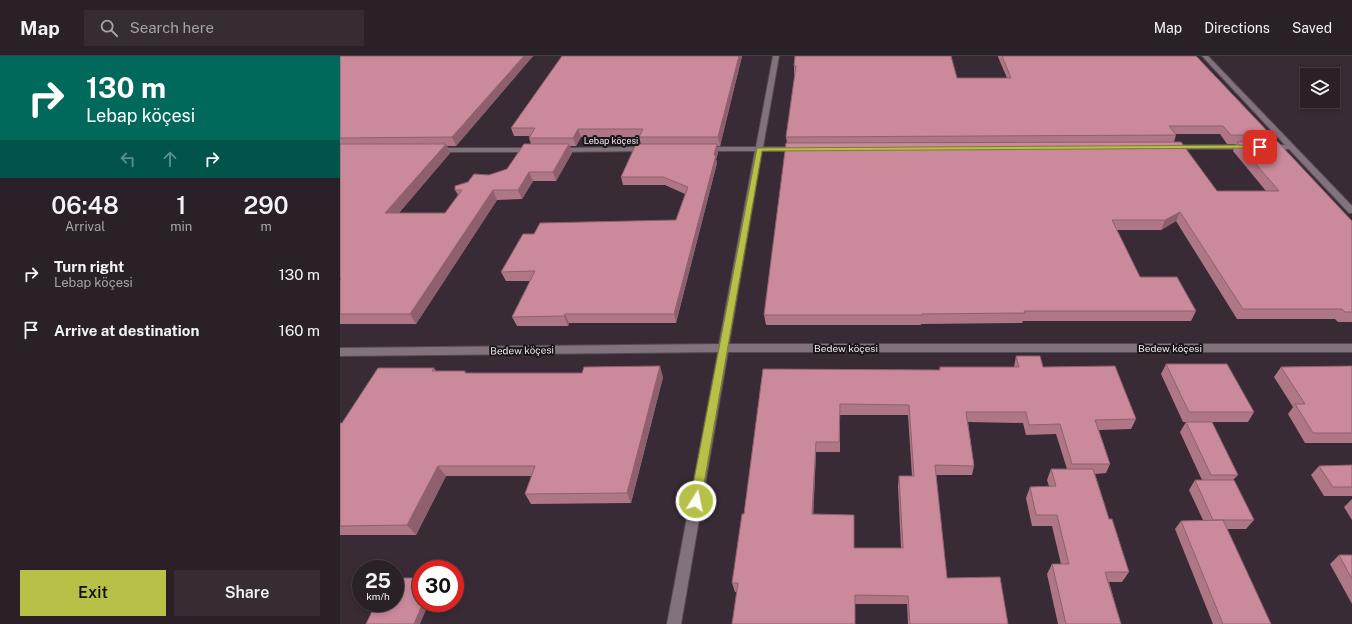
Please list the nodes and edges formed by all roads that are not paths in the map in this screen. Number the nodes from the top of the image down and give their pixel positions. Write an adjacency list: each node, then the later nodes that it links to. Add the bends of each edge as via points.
1 (776, 56): 7 (street)
2 (1205, 56): 4 (street)
3 (1164, 147): 4 (street)
4 (1291, 147): 10 (street)
5 (656, 149): 9 (street, Lebap köçesi)
6 (696, 149): 7 (street)
7 (759, 149): 8 (street); 11 (street)
8 (806, 149)
9 (427, 150)
10 (1352, 211)
11 (723, 348): 12 (street, Bedew köçesi); 13 (street, Bedew köçesi); 14 (street)
12 (1352, 348)
13 (340, 352)
14 (674, 624)

